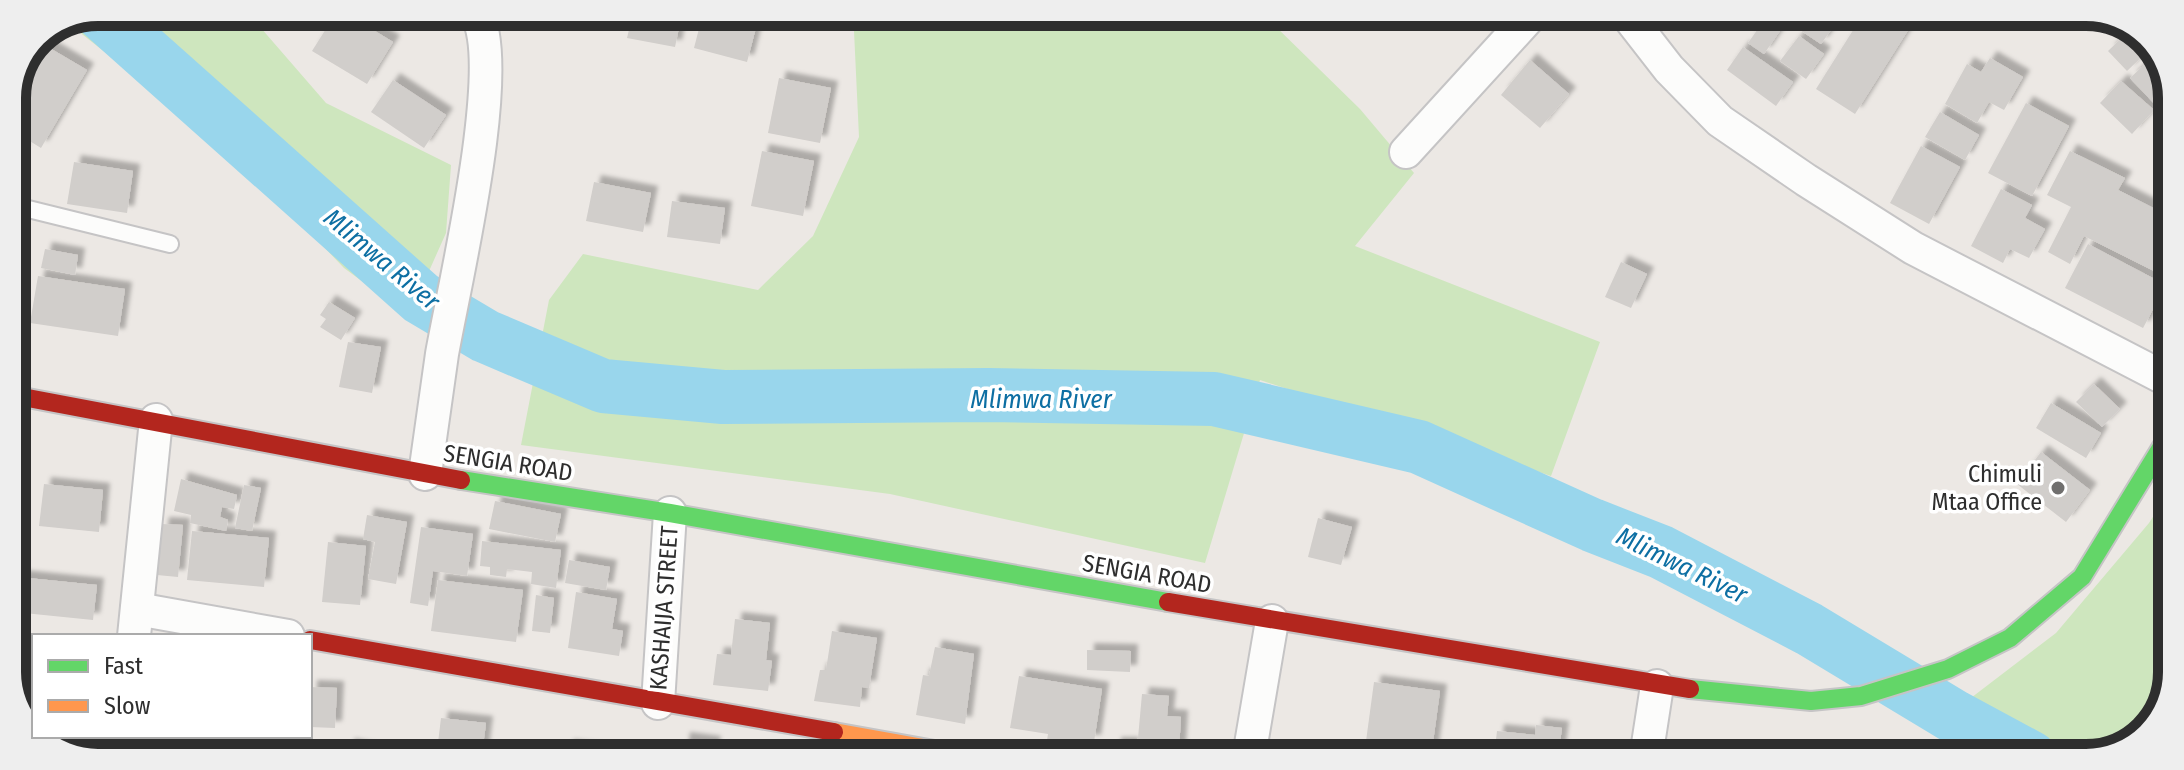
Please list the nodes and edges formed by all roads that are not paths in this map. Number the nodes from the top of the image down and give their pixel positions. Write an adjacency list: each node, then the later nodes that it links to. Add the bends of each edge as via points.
1 (482, 26): 11 (street, via 486,87)
2 (1521, 26): 4 (street)
3 (1636, 26): 7 (street, via 1720,121 1806,180 1913,248)
4 (1406, 152)
5 (26, 208): 6 (lane)
6 (170, 244)
7 (2158, 375)
8 (26, 397): 9 (street, SENGIA ROAD)
9 (156, 420): 11 (street, SENGIA ROAD); 14 (street)
10 (2158, 453): 17 (street, SENGIA ROAD, via 2082,577 2010,638 1948,669 1861,696 1811,701)
11 (425, 474): 12 (street, SENGIA ROAD)
12 (670, 513): 13 (street, SENGIA ROAD); 18 (street, KASHAIJA STREET)
13 (1272, 621): 17 (street, SENGIA ROAD); 20 (street)
14 (136, 622): 15 (street)
15 (266, 634)
16 (312, 640): 18 (street)
17 (1657, 686): 21 (street)
18 (658, 703): 19 (street)
19 (898, 744)
20 (1251, 744)
21 (1648, 744)

